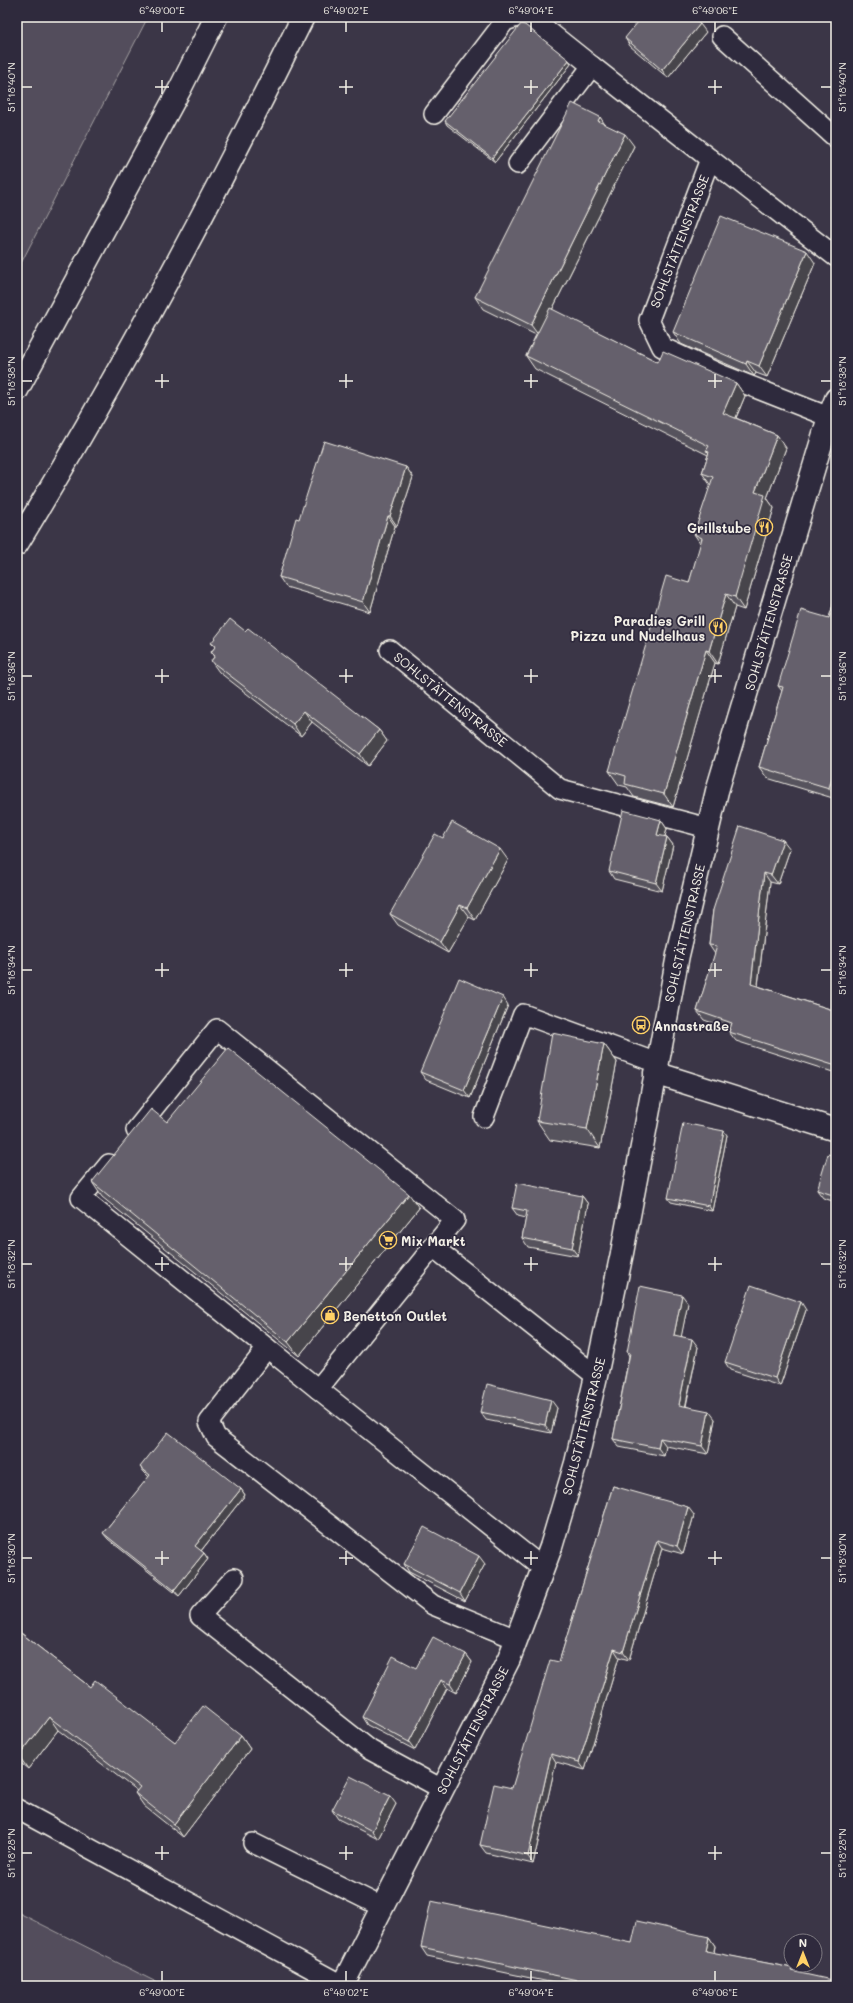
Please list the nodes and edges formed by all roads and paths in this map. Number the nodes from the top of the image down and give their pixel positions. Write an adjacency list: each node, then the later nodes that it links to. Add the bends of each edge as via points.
1 (216, 17): 12 (main road, via 181,87)
2 (303, 17): 14 (main road, via 256,112 118,372)
3 (517, 17): 7 (lane, via 505,20)
4 (526, 17): 6 (lane, via 533,19)
5 (722, 36): 8 (lane)
6 (592, 66): 9 (lane); 10 (lane)
7 (434, 114)
8 (836, 138)
9 (710, 159): 11 (lane, SOHLSTÄTTENSTRASSE); 13 (lane, SOHLSTÄTTENSTRASSE, via 649,320 662,347 720,374)
10 (518, 164)
11 (836, 257)
12 (17, 390)
13 (832, 408): 16 (main road, SOHLSTÄTTENSTRASSE)
14 (17, 544)
15 (390, 650): 16 (lane, SOHLSTÄTTENSTRASSE, via 560,789)
16 (708, 828): 17 (main road, SOHLSTÄTTENSTRASSE, via 678,955)
17 (656, 1068): 18 (lane, via 523,1014); 19 (main road); 22 (main road, SOHLSTÄTTENSTRASSE, via 622,1254)
18 (484, 1117)
19 (836, 1130)
20 (433, 1247): 21 (lane, via 455,1220 217,1029 81,1198); 22 (lane); 23 (lane)
21 (267, 1348): 23 (lane); 26 (lane, via 209,1422 216,1437 433,1605)
22 (596, 1376): 24 (main road, SOHLSTÄTTENSTRASSE, via 576,1463)
23 (318, 1388): 24 (lane)
24 (543, 1568): 26 (main road, SOHLSTÄTTENSTRASSE)
25 (234, 1578): 27 (lane, via 200,1616 370,1750)
26 (516, 1639): 27 (main road, SOHLSTÄTTENSTRASSE, via 509,1659)
27 (442, 1789): 30 (main road, SOHLSTÄTTENSTRASSE)
28 (17, 1810): 31 (lane)
29 (253, 1844): 30 (lane)
30 (382, 1906): 31 (main road, SOHLSTÄTTENSTRASSE)
31 (342, 1986)

